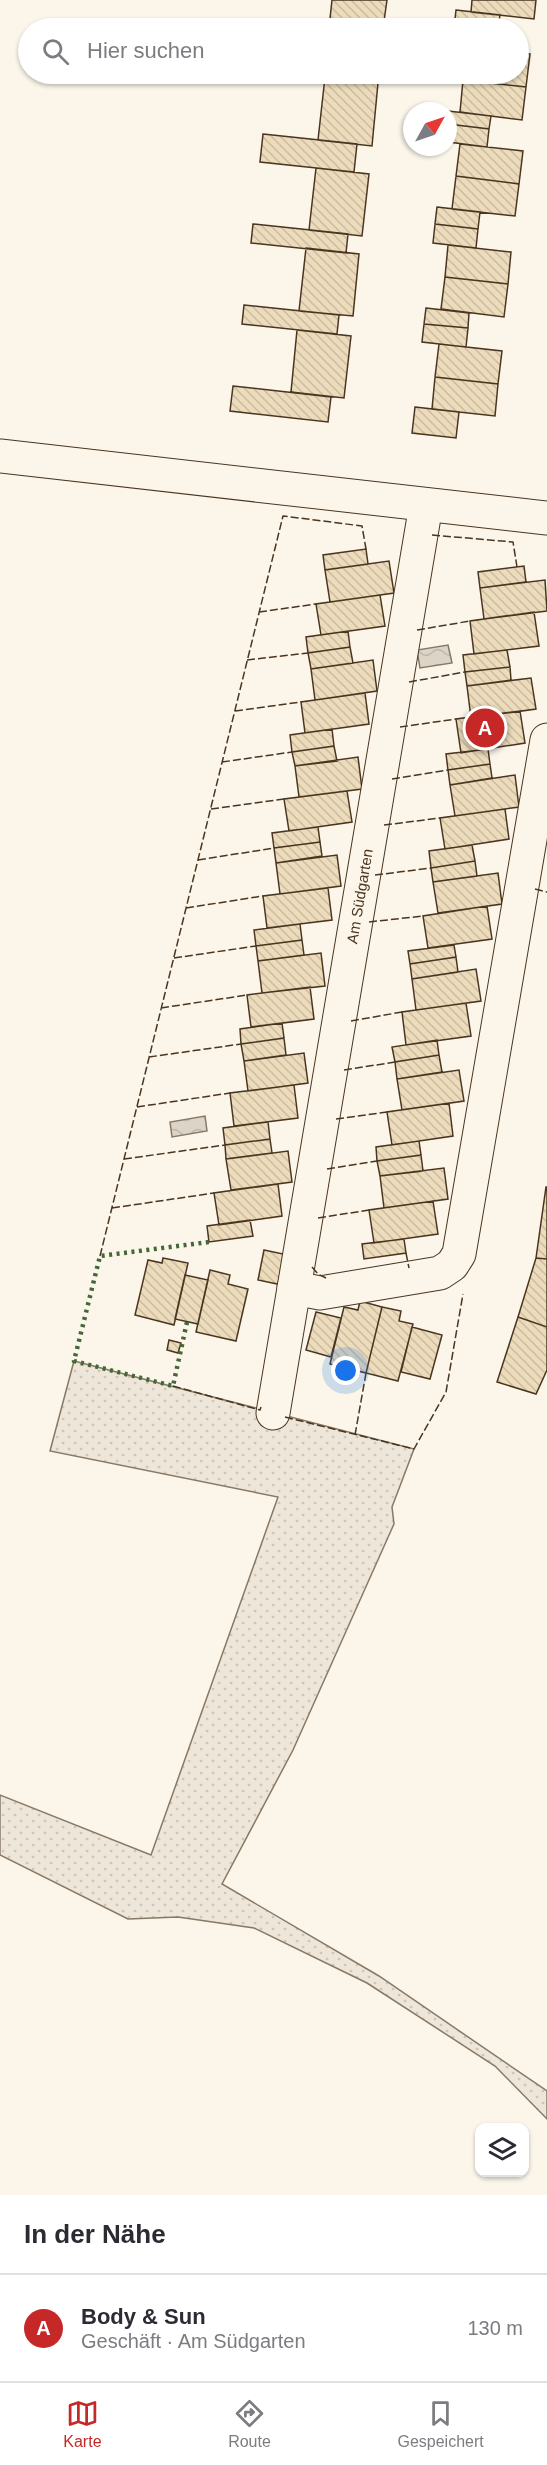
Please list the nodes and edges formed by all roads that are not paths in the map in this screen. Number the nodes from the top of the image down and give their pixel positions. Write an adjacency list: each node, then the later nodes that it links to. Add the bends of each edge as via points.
1 (0, 456): 2 (street)
2 (426, 505): 3 (street); 5 (street, Am Südgarten)
3 (547, 518)
4 (547, 740): 5 (street, via 459,1254 440,1273 321,1293)
5 (294, 1288): 6 (street, Am Südgarten)
6 (273, 1413)

